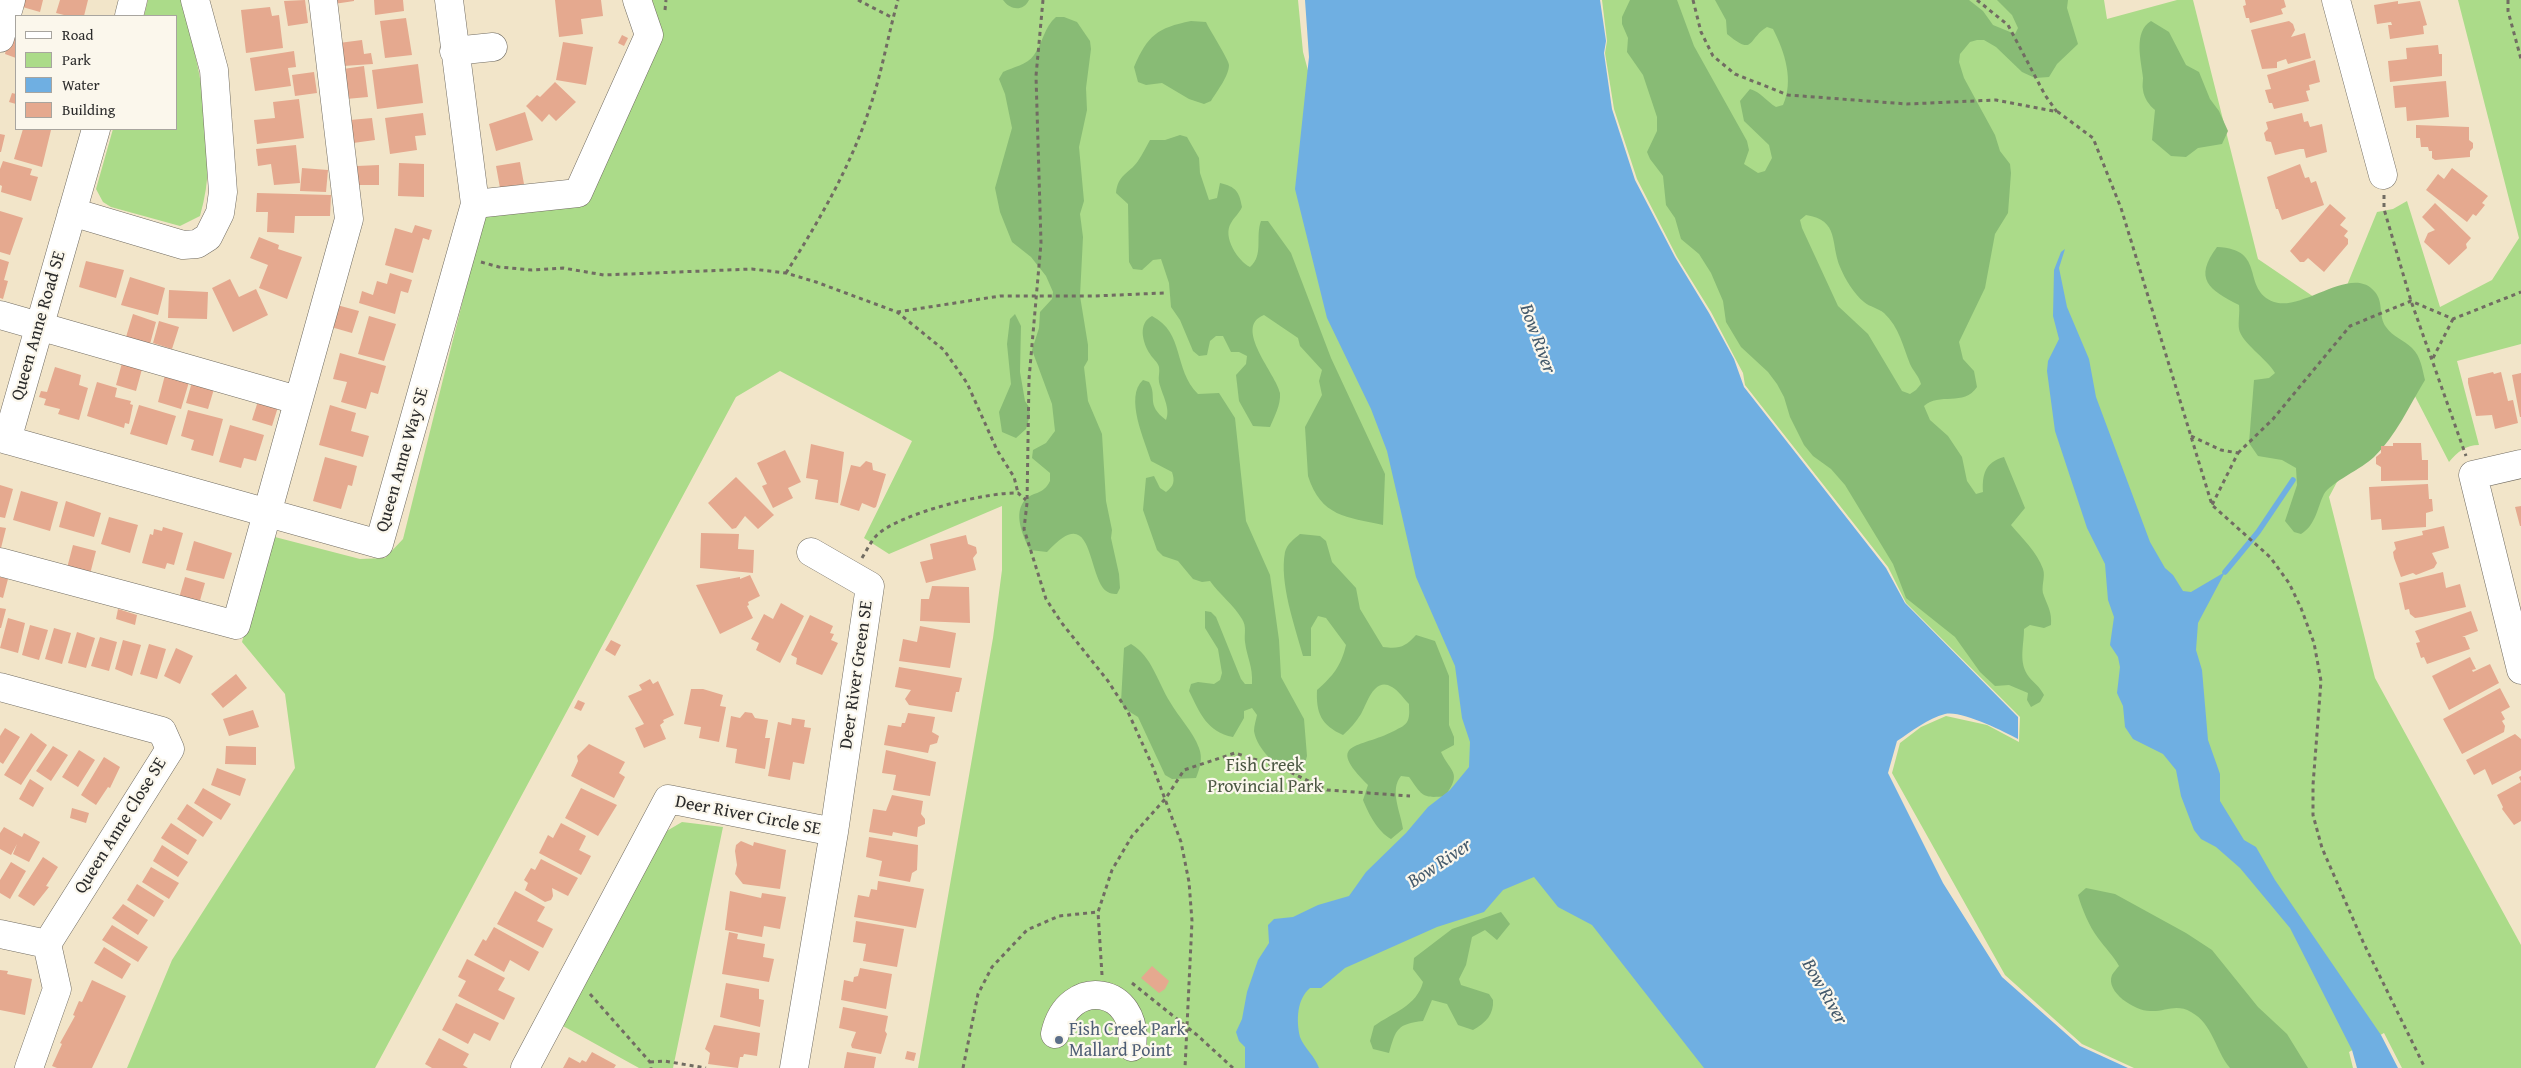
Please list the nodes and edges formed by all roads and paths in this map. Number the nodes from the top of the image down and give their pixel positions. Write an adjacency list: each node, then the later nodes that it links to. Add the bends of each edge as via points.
1 (11, 0): 16 (street)
2 (133, 0): 14 (street)
3 (195, 0): 24 (street, via 214,70 223,192 215,227 197,244 183,245)
4 (323, 0): 36 (street, via 349,219)
5 (449, 0): 18 (street, Queen Anne Way SE)
6 (637, 0): 23 (street, via 649,35 578,193)
7 (858, 0): 15 (path)
8 (898, 0): 15 (path)
9 (1043, 0): 29 (path, via 1036,76 1041,243)
10 (1693, 0): 20 (path, via 1701,32 1713,56 1734,74 1788,95 1907,104 1996,100)
11 (1977, 0): 20 (path, via 2008,25 2045,95)
12 (2336, 0): 22 (street)
13 (2508, 0): 19 (path)
14 (128, 15)
15 (893, 18): 26 (path, via 870,108 852,152 836,187)
16 (0, 38)
17 (493, 47): 18 (street)
18 (454, 50): 23 (street, Queen Anne Way SE)
19 (2521, 59)
20 (2058, 112): 37 (path, via 2093,138 2121,208)
21 (96, 130): 24 (street, Queen Anne Road SE)
22 (2383, 174): 30 (path, via 2384,209)
23 (475, 204): 25 (street, Queen Anne Way SE)
24 (72, 212): 34 (street, Queen Anne Road SE)
25 (462, 249): 26 (path, via 499,268 563,268 604,275 752,269); 45 (street, Queen Anne Way SE, via 379,544)
26 (786, 273): 31 (path)
27 (2521, 292): 33 (path)
28 (1164, 293): 29 (path)
29 (1037, 296): 31 (path, via 1000,296); 43 (path, via 1029,379)
30 (2411, 301): 33 (path); 35 (path); 39 (path, via 2350,326 2273,419)
31 (897, 312): 42 (path, via 944,350 967,383 996,450 1014,477)
32 (0, 315): 34 (street)
33 (2453, 319): 35 (path)
34 (39, 326): 36 (street); 38 (street, Queen Anne Road SE)
35 (2432, 359): 41 (path)
36 (297, 400): 45 (street)
37 (2191, 436): 39 (path, via 2221,450); 44 (path)
38 (4, 439): 45 (street, Queen Anne Way SE)
39 (2238, 453): 44 (path)
40 (2521, 464): 41 (street)
41 (2474, 475): 49 (street)
42 (1018, 493): 43 (path); 48 (path, via 986,496 934,509 888,528 870,544)
43 (1026, 500): 52 (path, via 1024,529 1046,598 1119,697)
44 (2212, 505): 71 (path, via 2270,557 2302,608 2314,643 2321,681 2313,786 2314,815 2322,848 2364,944)
45 (266, 514): 47 (street, via 236,625)
46 (811, 552): 48 (street, Deer River Green SE)
47 (0, 562)
48 (853, 576): 53 (street, Deer River Green SE, via 870,586)
49 (2521, 670)
50 (0, 688): 56 (street, Queen Anne Close SE, via 162,732 170,749)
51 (1410, 796): 52 (path, via 1327,790 1282,768 1235,753 1184,770)
52 (1166, 798): 54 (path, via 1119,855); 59 (path, via 1181,842 1191,901)
53 (834, 832): 57 (street, Deer River Circle SE, via 668,798); 67 (street, Deer River Circle SE)
54 (1098, 912): 58 (path); 68 (path, via 1059,916 1026,930 992,967 978,994)
55 (0, 934): 56 (street)
56 (46, 944): 63 (street, via 57,989)
57 (571, 981): 62 (path, via 585,988); 64 (street, Deer River Circle SE)
58 (1110, 981): 59 (path); 60 (street, via 1068,1006); 61 (street, via 1115,1000 1132,1023)
59 (1186, 1027): 69 (path); 70 (path)
60 (1055, 1034)
61 (1132, 1047)
62 (650, 1062): 65 (path); 66 (path)
63 (29, 1068)
64 (525, 1068)
65 (651, 1068)
66 (706, 1068)
67 (794, 1068)
68 (963, 1068)
69 (1186, 1068)
70 (1233, 1068)
71 (2425, 1068)

